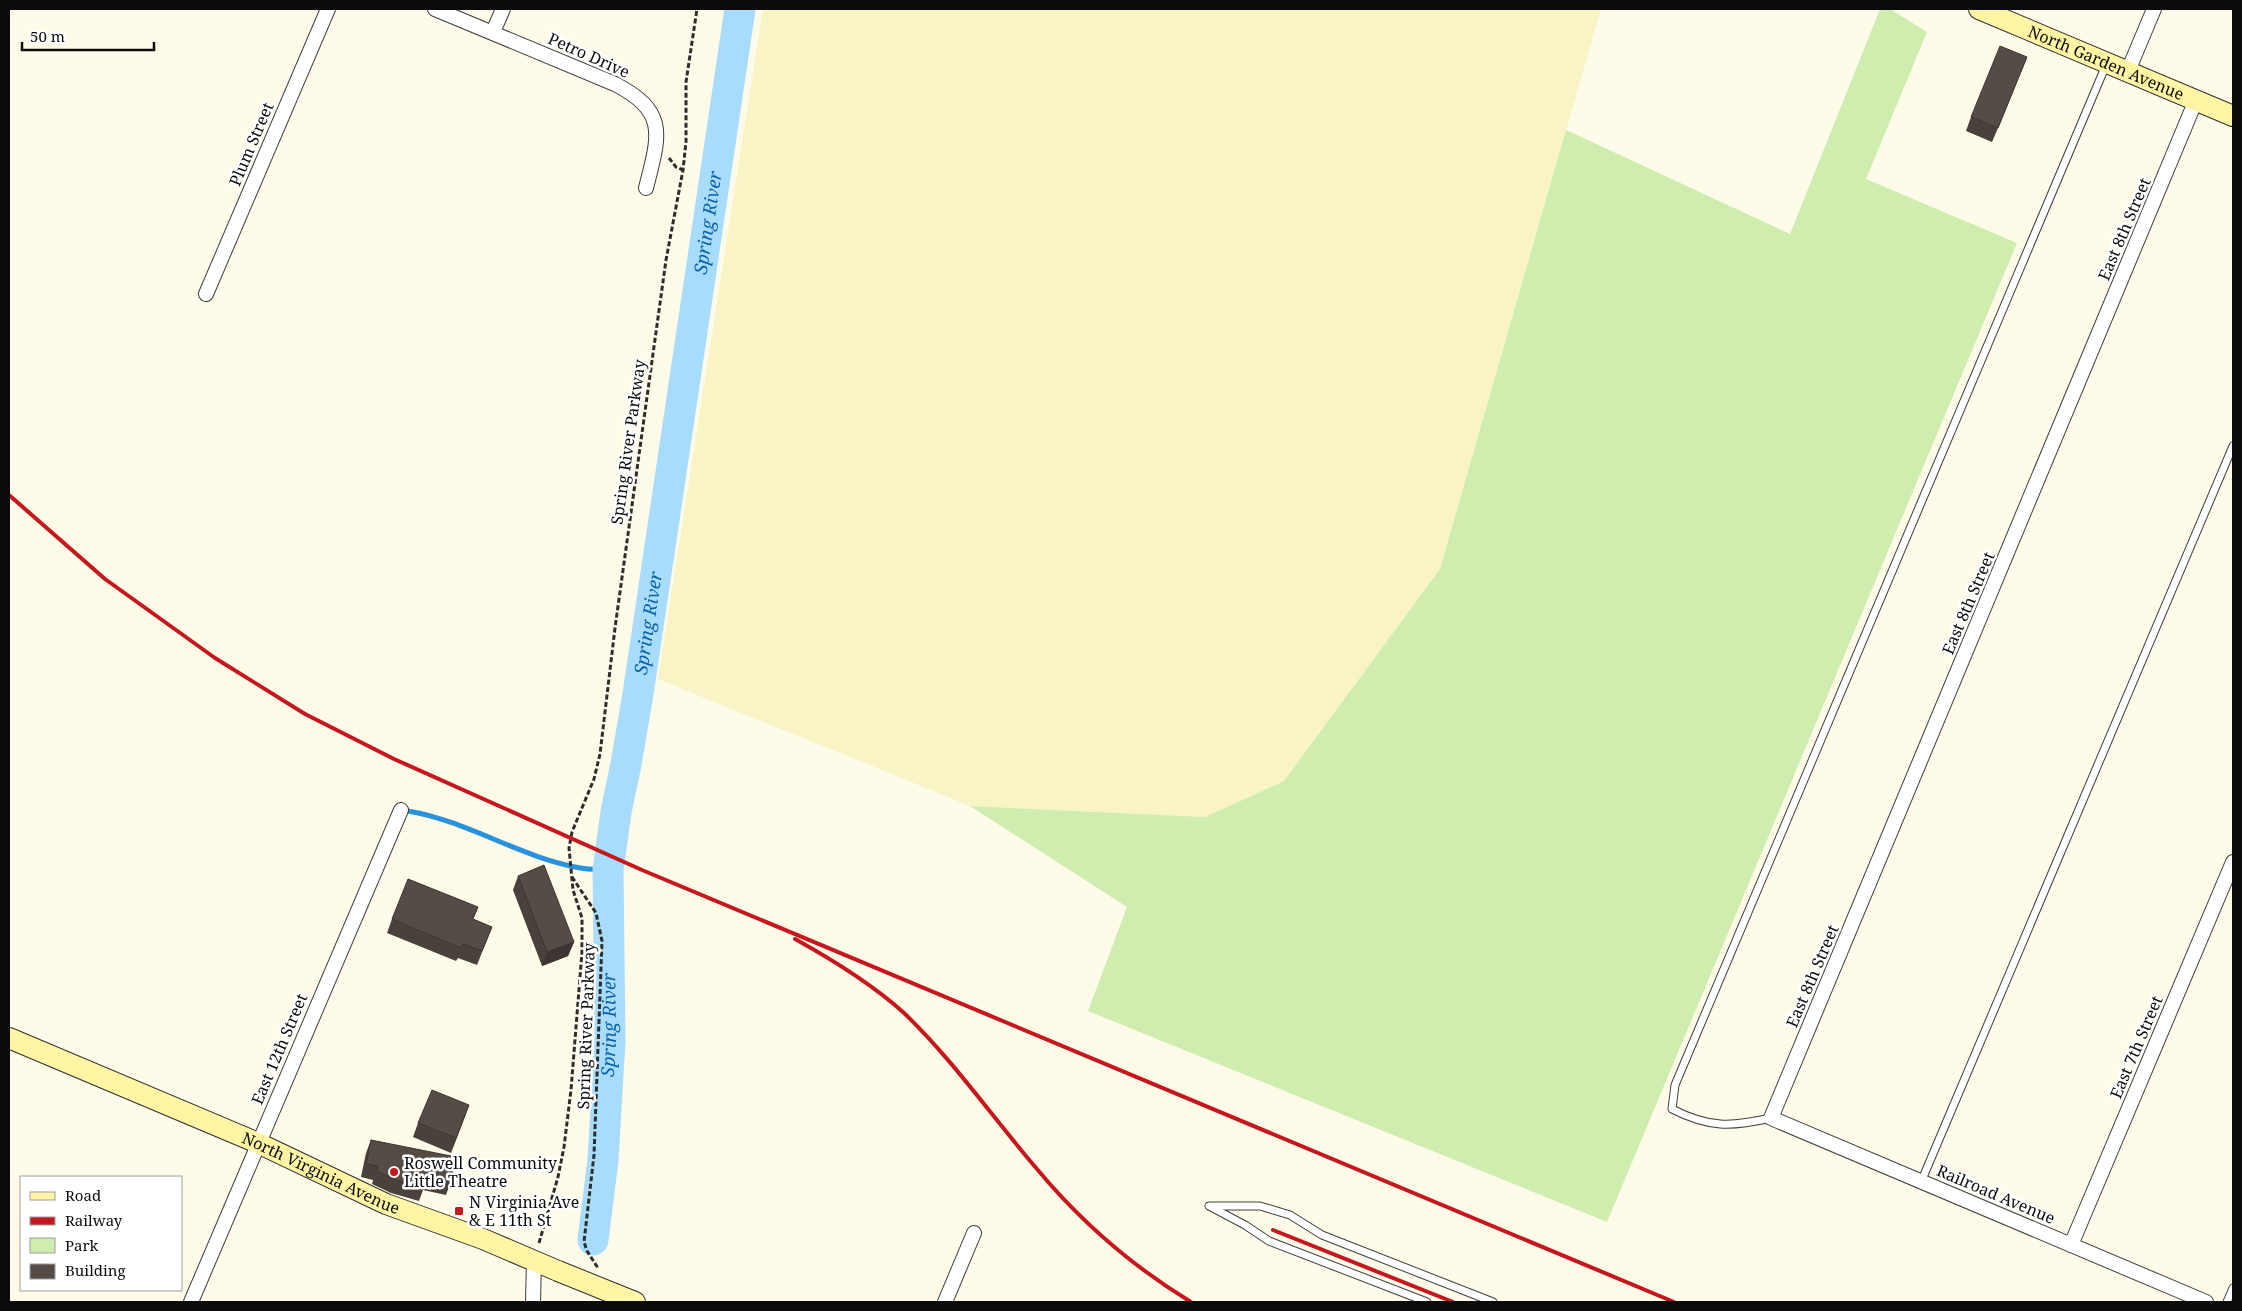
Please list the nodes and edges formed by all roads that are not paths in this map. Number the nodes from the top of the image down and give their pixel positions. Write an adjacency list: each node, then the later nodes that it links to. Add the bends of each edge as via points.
1 (328, 9): 12 (street, Plum Street)
2 (436, 9): 6 (street, Petro Drive)
3 (503, 9): 6 (street)
4 (1979, 9): 7 (street, North Garden Avenue)
5 (2154, 9): 8 (street)
6 (493, 32): 11 (street, Petro Drive, via 615,84 642,101 654,118 657,139)
7 (2107, 62): 8 (street, North Garden Avenue); 17 (lane, via 1675,1084 1672,1109 1694,1120 1737,1125)
8 (2128, 71): 9 (street, North Garden Avenue)
9 (2196, 100): 10 (street, North Garden Avenue); 17 (street, East 8th Street)
10 (2233, 116)
11 (646, 188)
12 (206, 294)
13 (2233, 446): 19 (lane)
14 (401, 810): 18 (street, East 12th Street)
15 (2233, 862): 21 (street, East 7th Street)
16 (9, 1038): 18 (street, North Virginia Avenue)
17 (1771, 1118): 19 (street, Railroad Avenue)
18 (258, 1143): 22 (street, North Virginia Avenue, via 367,1196); 24 (street, East 12th Street)
19 (1921, 1182): 21 (street, Railroad Avenue)
20 (974, 1233): 27 (street)
21 (2071, 1245): 30 (street, Railroad Avenue)
22 (534, 1260): 25 (street); 26 (street, North Virginia Avenue, bridge)
23 (2233, 1288): 31 (lane)
24 (191, 1302)
25 (533, 1302)
26 (635, 1302)
27 (945, 1302)
28 (1427, 1302): 29 (lane, via 1269,1241 1209,1206 1260,1206 1290,1215 1322,1235)
29 (1493, 1302)
30 (2206, 1302)
31 (2227, 1302)

